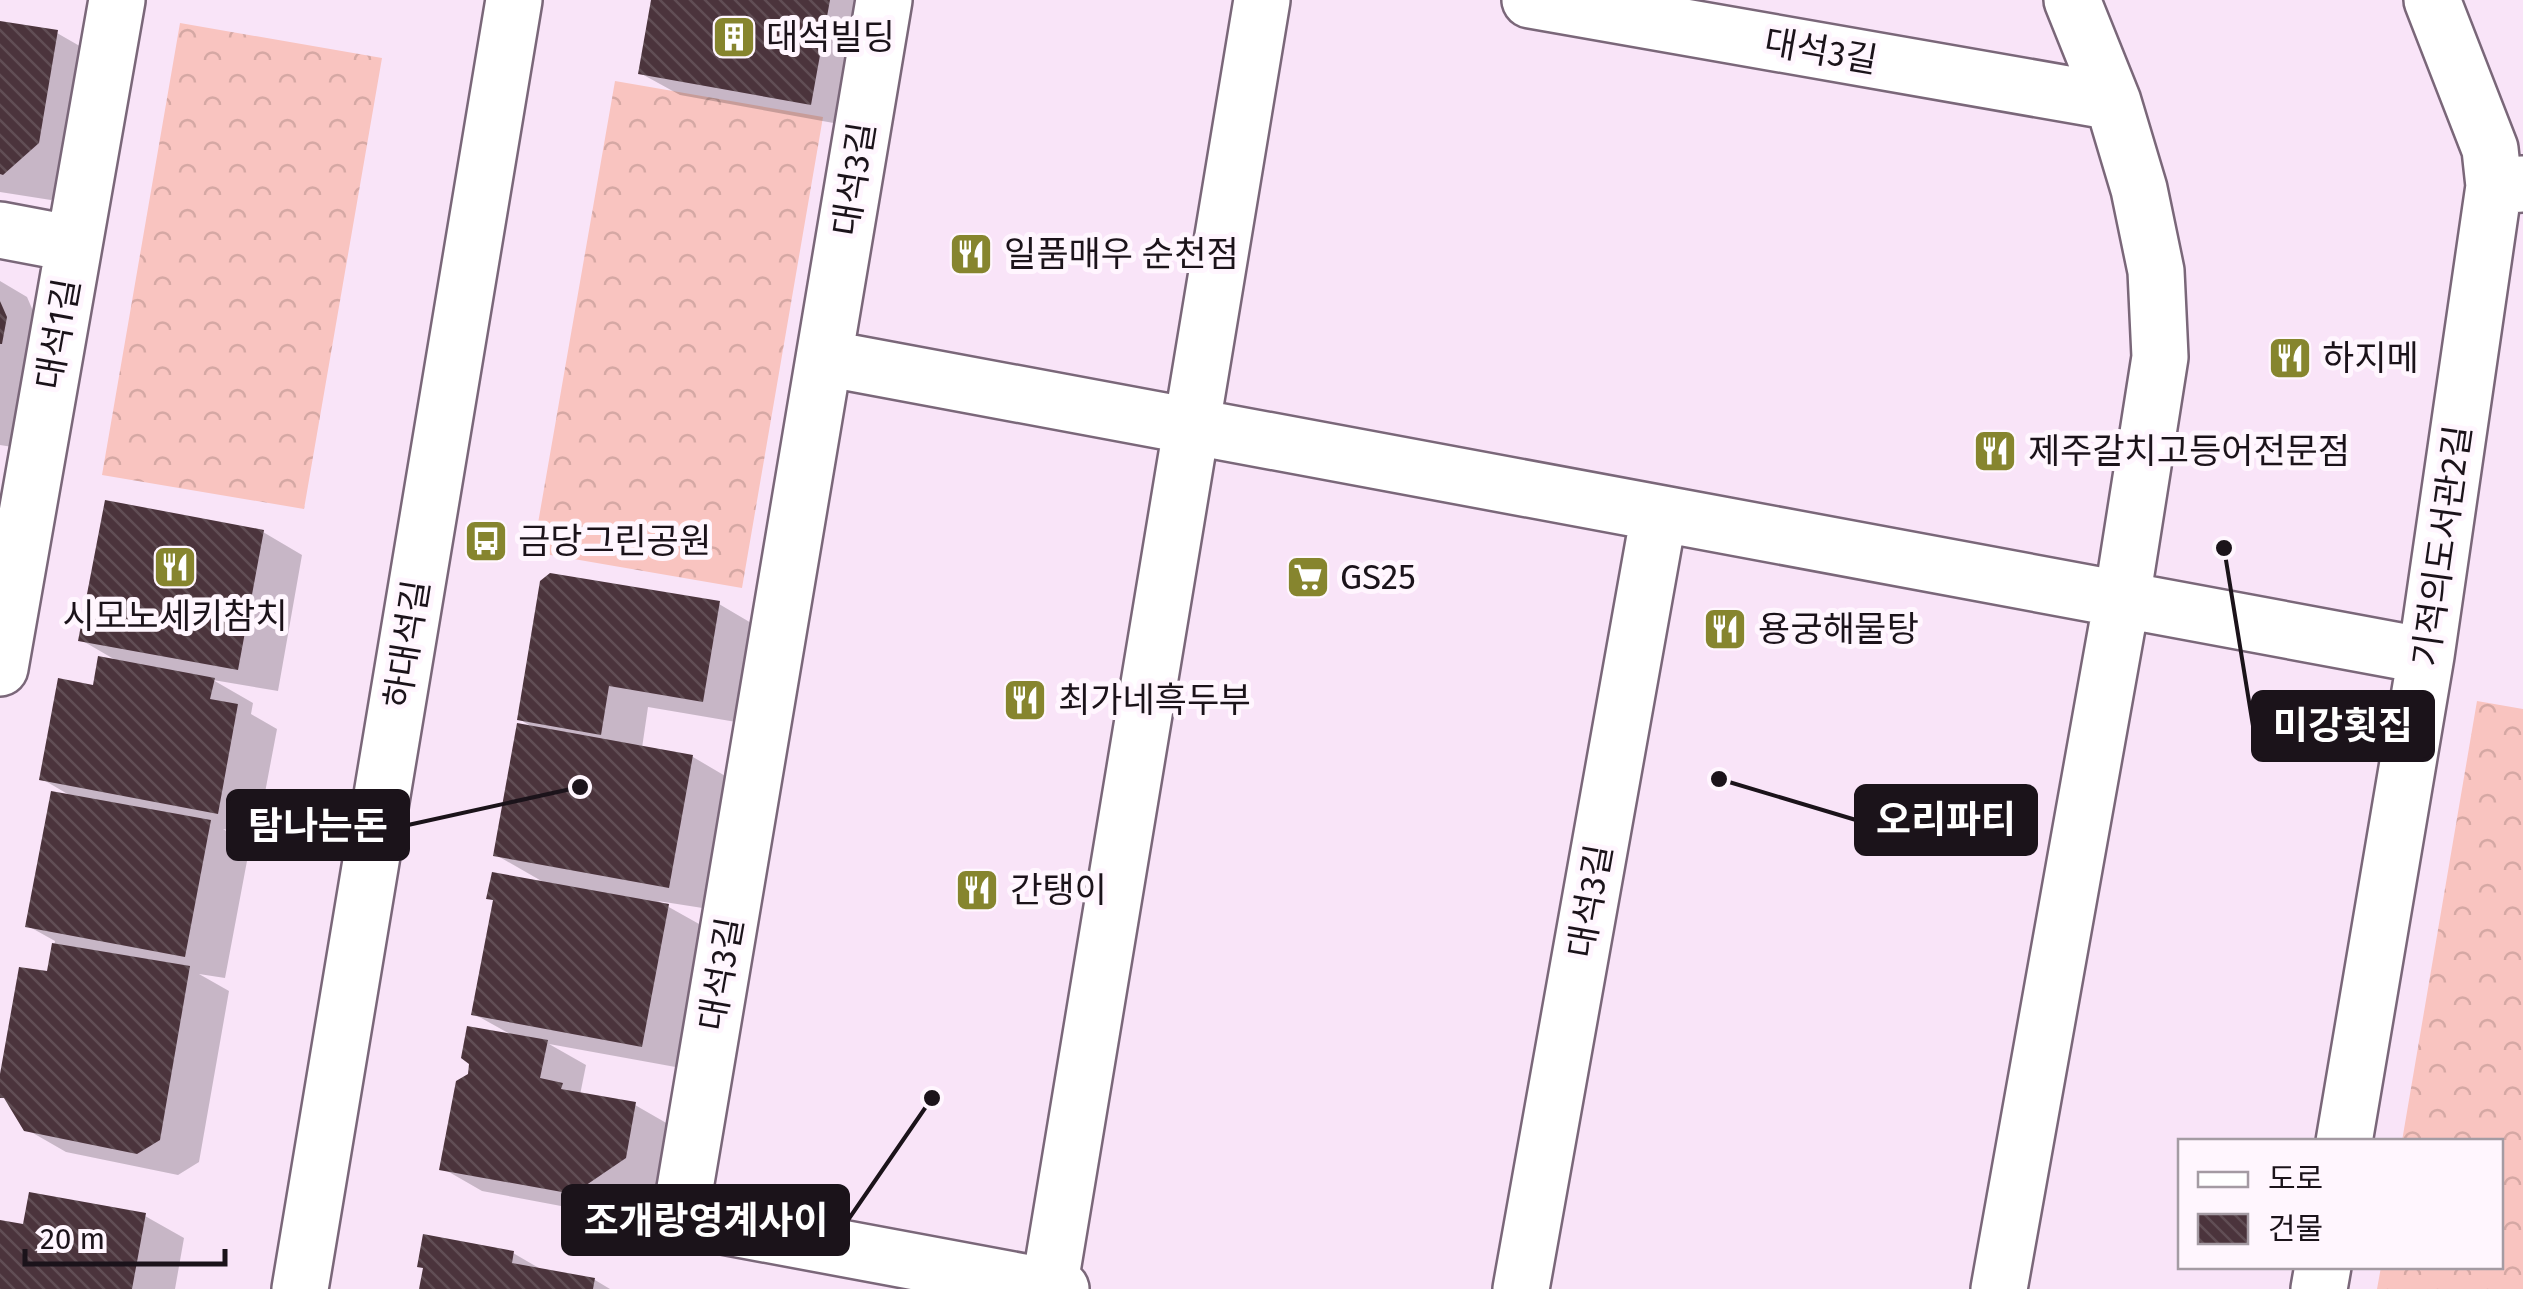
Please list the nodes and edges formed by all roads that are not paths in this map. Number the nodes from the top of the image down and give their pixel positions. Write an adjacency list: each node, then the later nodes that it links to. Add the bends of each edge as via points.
1 (117, 0): 11 (street, 대석1길)
2 (514, 0): 20 (street, 하대석길)
3 (884, 0): 12 (street, 대석3길)
4 (1262, 0): 13 (street, 대석3길)
5 (1530, 0): 8 (street, 대석3길)
6 (2072, 0): 8 (street)
7 (2432, 0): 9 (street, 기적의도서관2길)
8 (2113, 102): 15 (street, via 2156,270 2160,358)
9 (2509, 185): 16 (street, 기적의도서관2길)
10 (0, 230): 11 (street)
11 (74, 244): 17 (street, 대석1길)
12 (824, 358): 13 (street); 19 (street, 대석3길, via 680,1218)
13 (1192, 426): 14 (street); 19 (street, 대석3길)
14 (1659, 514): 15 (street); 21 (street, 대석3길)
15 (2122, 599): 16 (street); 22 (street)
16 (2426, 656): 18 (street, 기적의도서관2길)
17 (0, 668)
18 (2345, 1139)
19 (1053, 1288)
20 (300, 1289)
21 (1521, 1289)
22 (1999, 1289)

